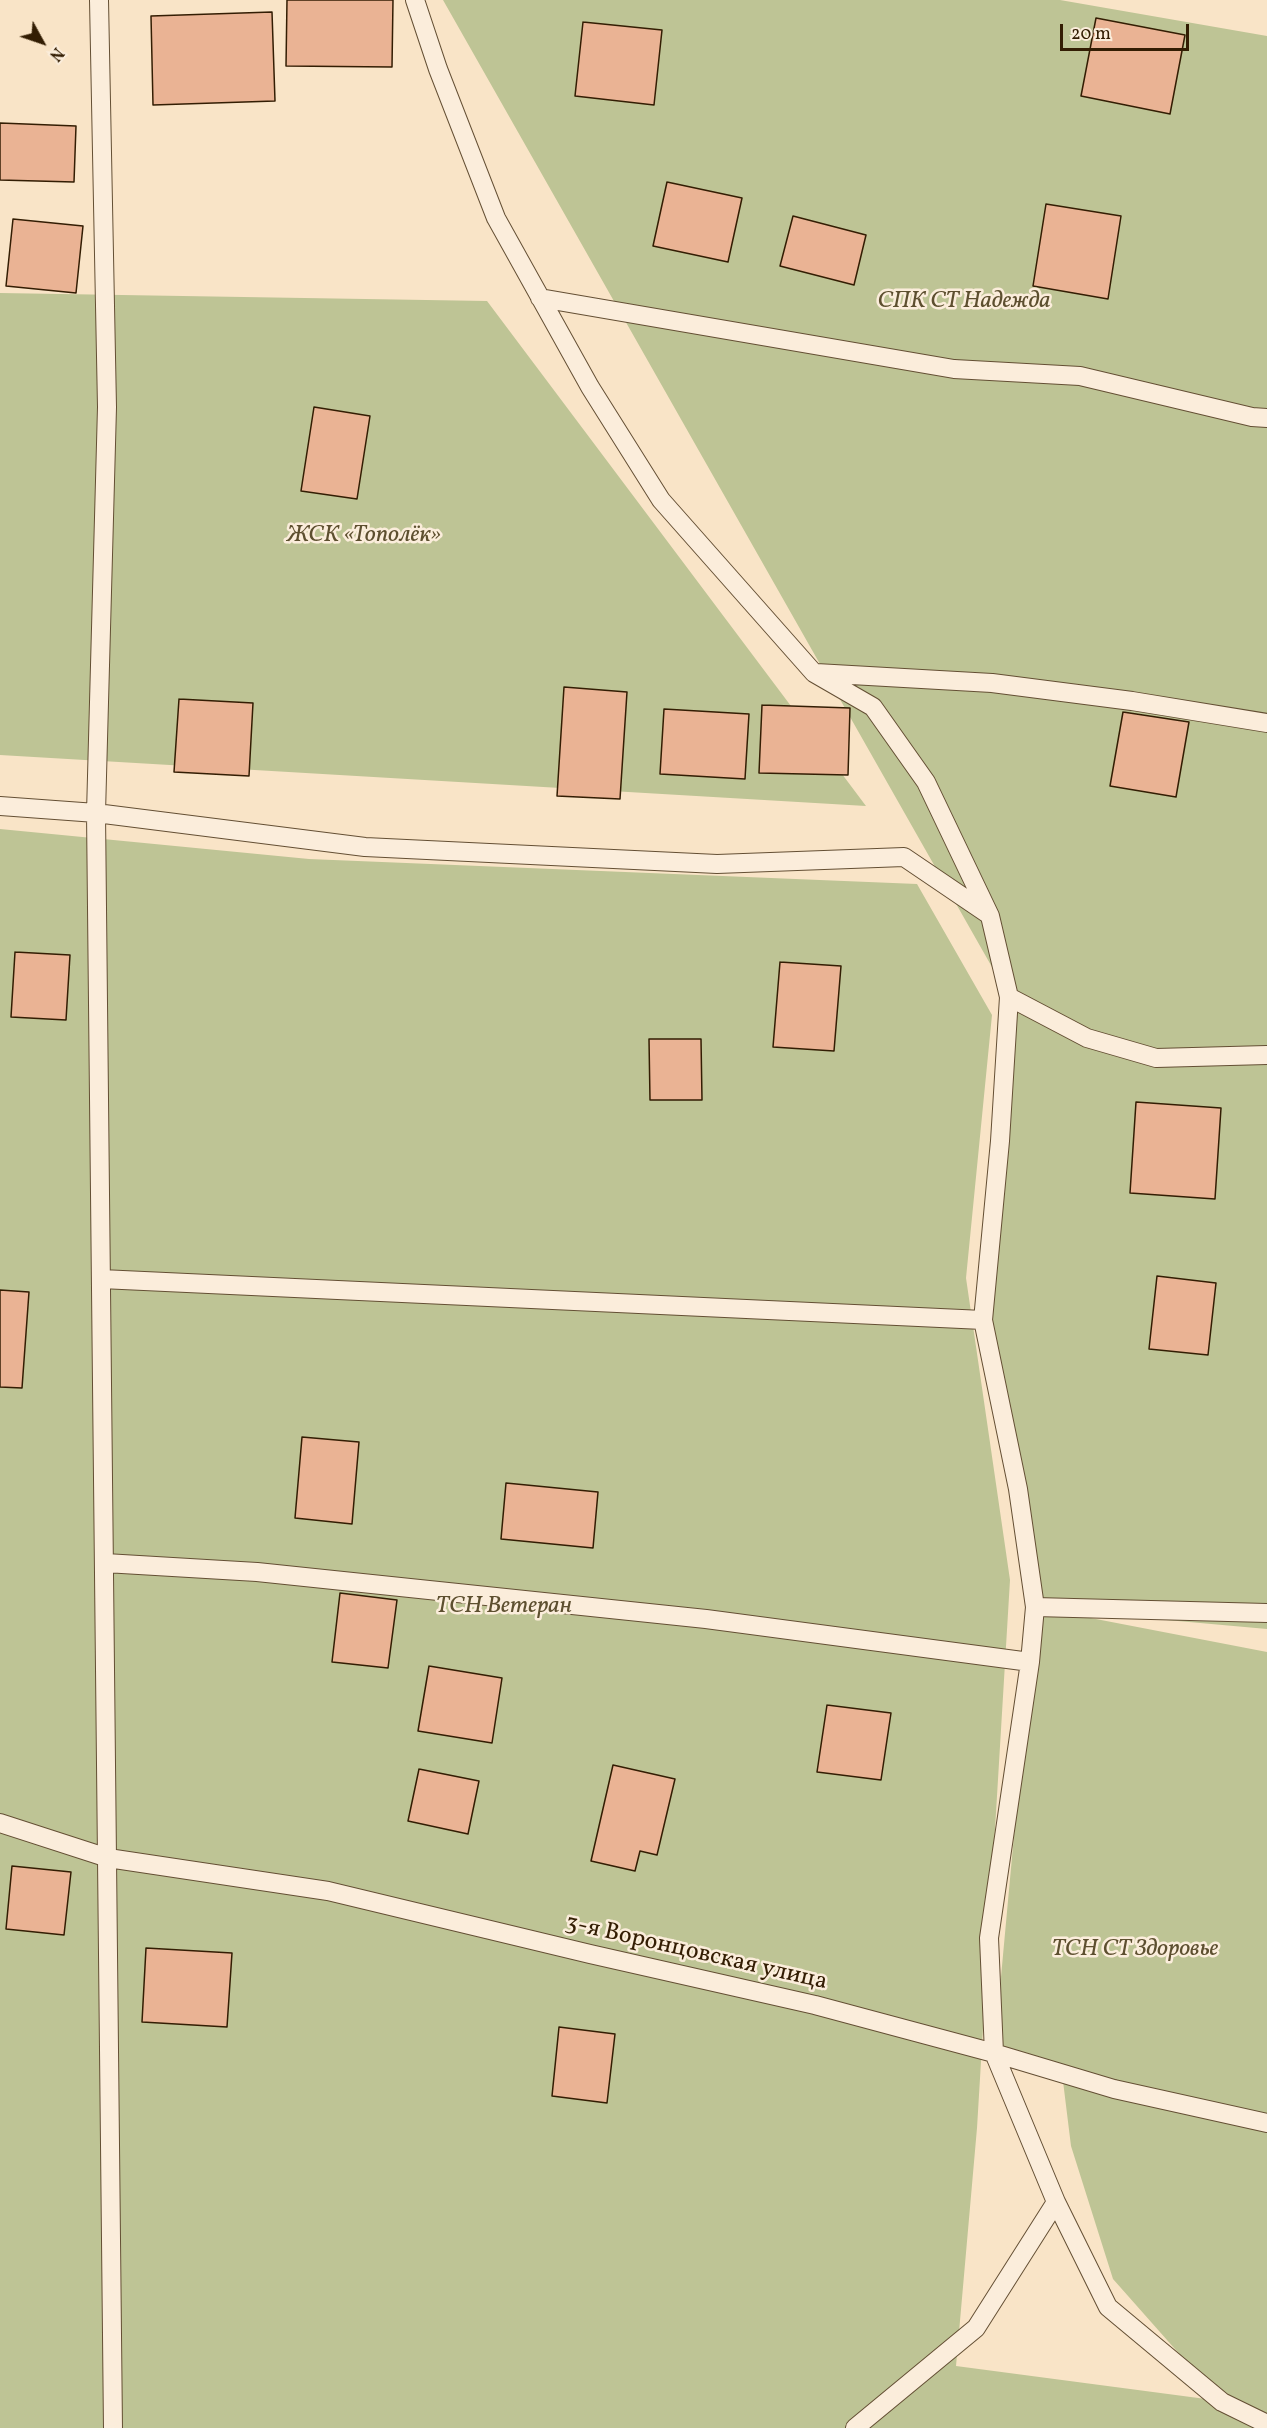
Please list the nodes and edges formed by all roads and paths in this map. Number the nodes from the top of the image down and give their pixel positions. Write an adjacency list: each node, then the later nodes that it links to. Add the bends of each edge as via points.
1 (99, 0): 8 (lane, via 107,407)
2 (415, 0): 3 (lane, via 496,218)
3 (540, 298): 4 (lane, via 954,369 1080,376); 5 (lane, via 590,387 662,500)
4 (1267, 418)
5 (814, 673): 6 (lane, via 992,683); 9 (lane, via 873,707 926,782)
6 (1267, 723)
7 (0, 806): 8 (lane)
8 (96, 813): 9 (lane, via 365,847 717,864 904,857); 12 (lane)
9 (990, 916): 10 (lane)
10 (1009, 997): 11 (lane, via 1087,1038 1155,1058); 13 (lane)
11 (1267, 1054)
12 (102, 1279): 13 (lane); 14 (lane)
13 (983, 1320): 15 (lane, via 1018,1489)
14 (105, 1563): 17 (lane, via 257,1572 706,1619); 19 (lane)
15 (1035, 1607): 16 (lane); 17 (lane)
16 (1267, 1613)
17 (1030, 1662): 20 (lane, via 989,1938)
18 (0, 1823): 19 (lane, 3-я Воронцовская улица)
19 (108, 1858): 20 (lane, 3-я Воронцовская улица, via 328,1891 815,2006); 24 (lane)
20 (994, 2053): 21 (lane, 3-я Воронцовская улица, via 1114,2089); 22 (lane)
21 (1267, 2123)
22 (1056, 2202): 23 (lane, via 1108,2307 1222,2402); 25 (lane, via 976,2328)
23 (1267, 2424)
24 (113, 2428)
25 (855, 2428)

